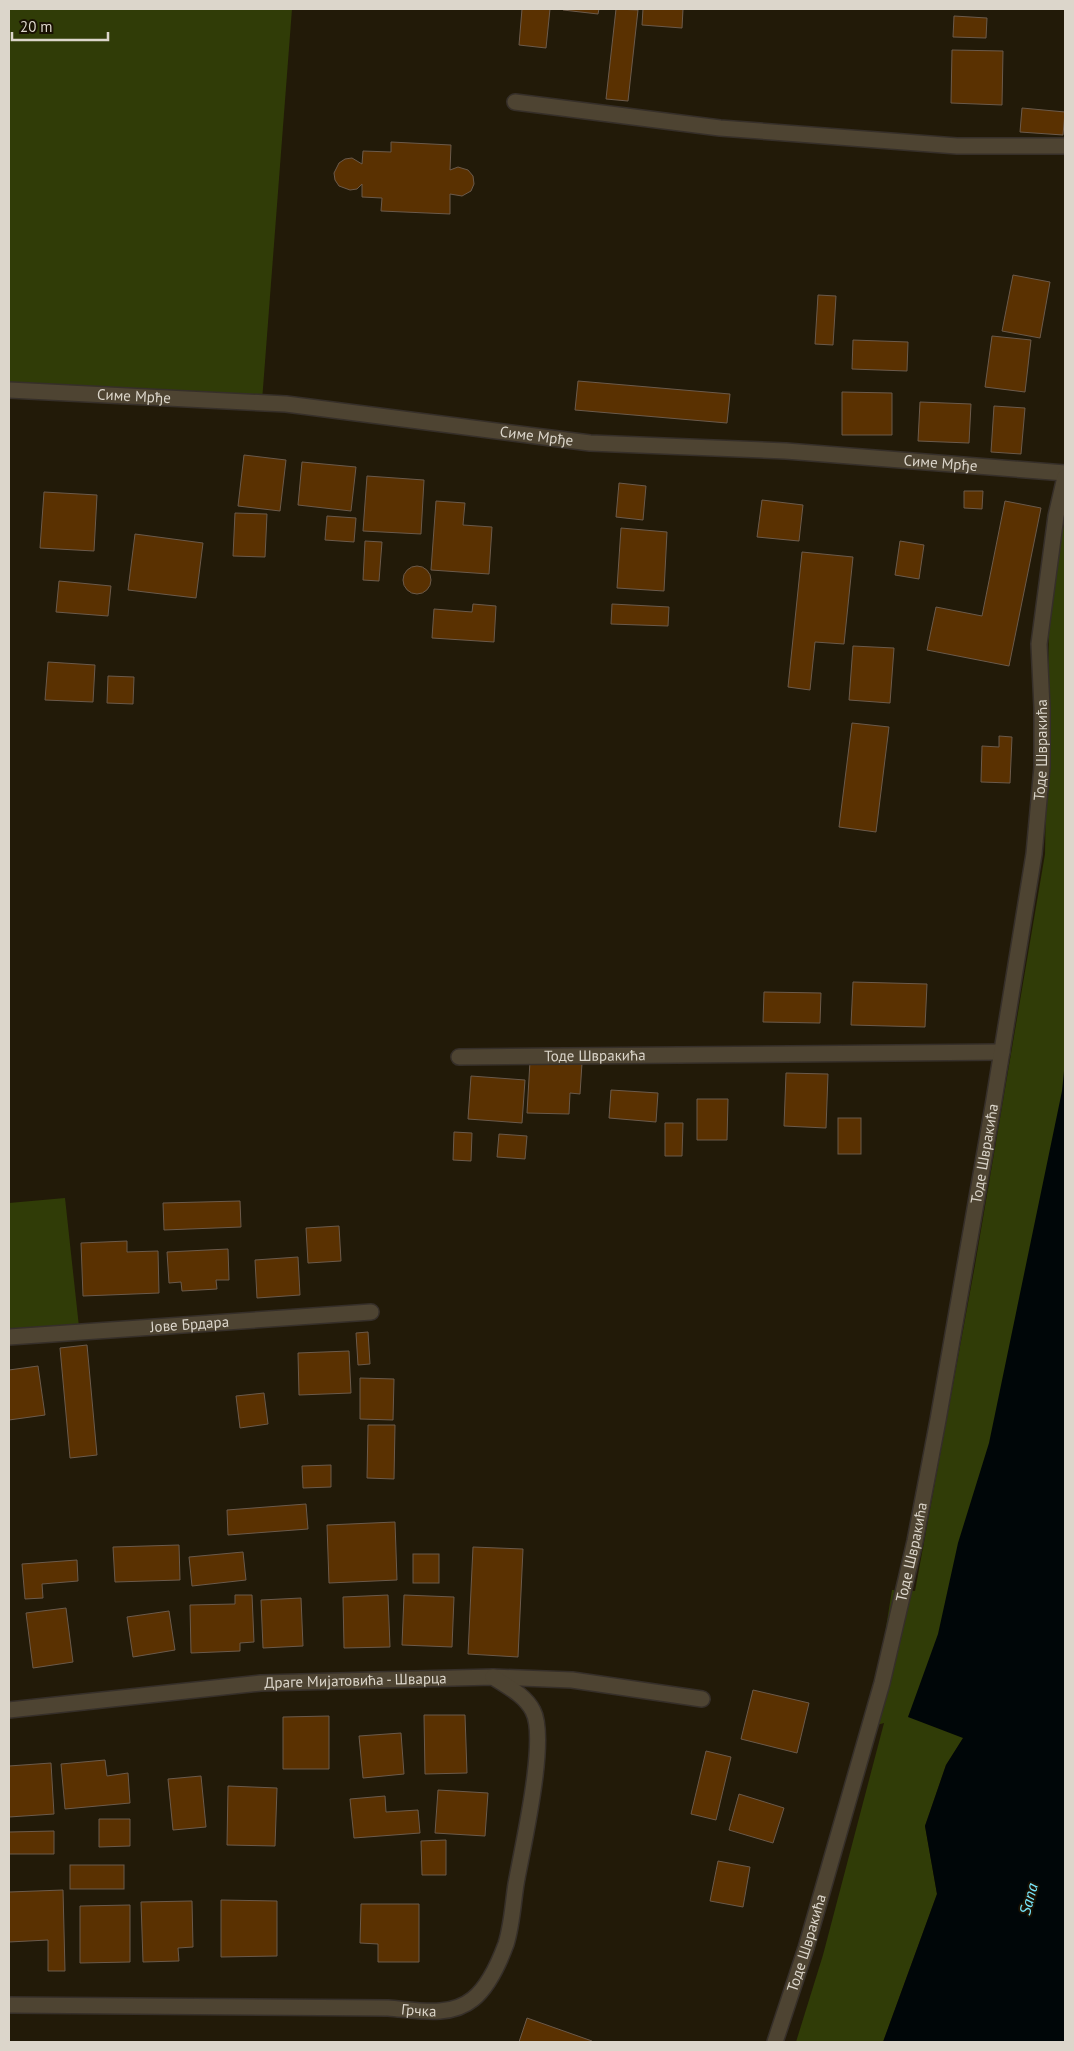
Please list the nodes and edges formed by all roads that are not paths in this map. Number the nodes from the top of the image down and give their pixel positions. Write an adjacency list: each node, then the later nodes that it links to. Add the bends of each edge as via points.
1 (515, 102): 2 (street, via 720,128 957,146)
2 (1065, 146)
3 (9, 390): 4 (street, Симе Мрђе, via 286,404 590,442 786,451)
4 (1065, 473)
5 (1065, 477): 6 (street, Тоде Швракића, via 1056,516 1038,644 1042,767 1034,854)
6 (1002, 1052): 7 (street, Тоде Швракића); 14 (street, Тоде Швракића, via 915,1541 880,1692 806,1948)
7 (459, 1057)
8 (371, 1312): 9 (street, Јове Брдара)
9 (9, 1338)
10 (493, 1678): 11 (street, Драге Мијатовића - Шварца, via 572,1680); 12 (street, Драге Мијатовића - Шварца, via 261,1682); 13 (street, Грчка, via 520,1694 534,1712 538,1736 534,1780 506,1942 492,1974 474,1998 458,2008 435,2012 388,2008)
11 (702, 1699)
12 (9, 1710)
13 (9, 2005)
14 (775, 2042)

